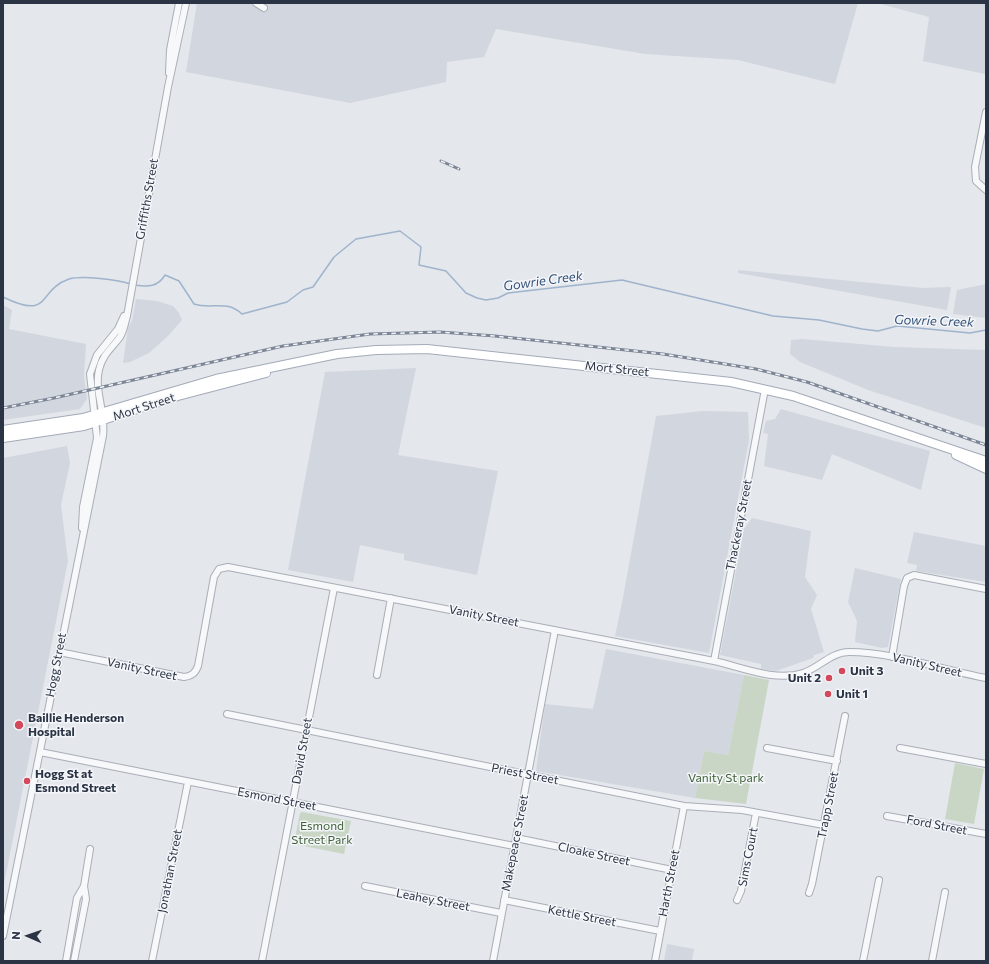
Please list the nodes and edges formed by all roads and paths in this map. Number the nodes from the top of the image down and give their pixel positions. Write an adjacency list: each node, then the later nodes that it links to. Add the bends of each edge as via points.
1 (179, 3): 5 (street, Griffiths Street, via 170,50)
2 (186, 3): 5 (street, Griffiths Street)
3 (256, 3): 4 (street)
4 (264, 8)
5 (168, 87): 8 (street, Griffiths Street)
6 (986, 112): 7 (street, via 975,167 976,181)
7 (986, 190)
8 (127, 311): 10 (street, Griffiths Street, via 121,336 106,354 99,368 97,382); 11 (street, Griffiths Street, via 118,329 102,348 90,374)
9 (765, 389): 10 (main road, Mort Street, via 694,377 427,349 401,349 355,352 216,380); 14 (main road, Mort Street, via 793,396); 24 (street, Thackeray Street)
10 (104, 416): 11 (main road, Mort Street); 17 (street, Hogg Street, via 103,436)
11 (94, 419): 12 (main road, Mort Street); 13 (main road, Mort Street, via 61,431); 17 (street, Hogg Street, via 97,438 83,507)
12 (3, 430)
13 (3, 438)
14 (943, 447): 15 (main road, Mort Street); 16 (main road, Mort Street)
15 (986, 461)
16 (986, 469)
17 (82, 536): 22 (street, Hogg Street)
18 (334, 588): 20 (street, Vanity Street); 22 (street, Vanity Street, via 228,567 220,569 214,577 198,666 191,676 184,677); 29 (street, David Street)
19 (986, 588): 23 (street, via 914,575 908,578 904,586)
20 (391, 598): 21 (street, Vanity Street); 25 (street)
21 (555, 630): 24 (street, Vanity Street); 35 (street, Makepeace Street)
22 (59, 652): 32 (street, Hogg Street)
23 (892, 657): 24 (street, Vanity Street, via 840,652 804,673 788,677); 26 (street, Vanity Street)
24 (714, 661)
25 (377, 675)
26 (986, 678)
27 (227, 714): 29 (street, Priest Street)
28 (845, 716): 33 (street, Trapp Street)
29 (306, 731): 35 (street, Priest Street); 37 (street, David Street)
30 (767, 748): 33 (street)
31 (900, 748): 34 (street)
32 (40, 752): 36 (street, Esmond Street); 56 (street, Hogg Street)
33 (837, 761): 41 (street, Trapp Street)
34 (986, 764)
35 (528, 774): 38 (street, Priest Street); 43 (street, Makepeace Street)
36 (188, 782): 37 (street, Esmond Street); 59 (street, Jonathan Street)
37 (293, 802): 44 (street, Esmond Street); 60 (street, David Street)
38 (684, 806): 39 (street, Priest Street); 46 (street, Harth Street)
39 (756, 813): 41 (street, Priest Street); 53 (street, Sims Court)
40 (887, 816): 42 (street, Ford Street)
41 (824, 825): 51 (street, Trapp Street)
42 (986, 834)
43 (516, 838): 44 (street, Makepeace Street); 46 (street, Cloake Street)
44 (514, 846): 52 (street, Makepeace Street)
45 (90, 849): 48 (street)
46 (672, 870): 55 (street, Harth Street)
47 (879, 880): 63 (street)
48 (84, 886): 57 (street, via 78,898); 58 (street, via 86,899)
49 (364, 886): 54 (street, Leahey Street)
50 (945, 892): 64 (street)
51 (809, 893)
52 (504, 900): 54 (street, Makepeace Street); 55 (street, Kettle Street)
53 (737, 900)
54 (501, 913): 61 (street, Makepeace Street)
55 (660, 931): 62 (street, Harth Street)
56 (3, 936)
57 (66, 961)
58 (74, 961)
59 (152, 961)
60 (262, 961)
61 (493, 961)
62 (655, 961)
63 (863, 961)
64 (932, 961)

